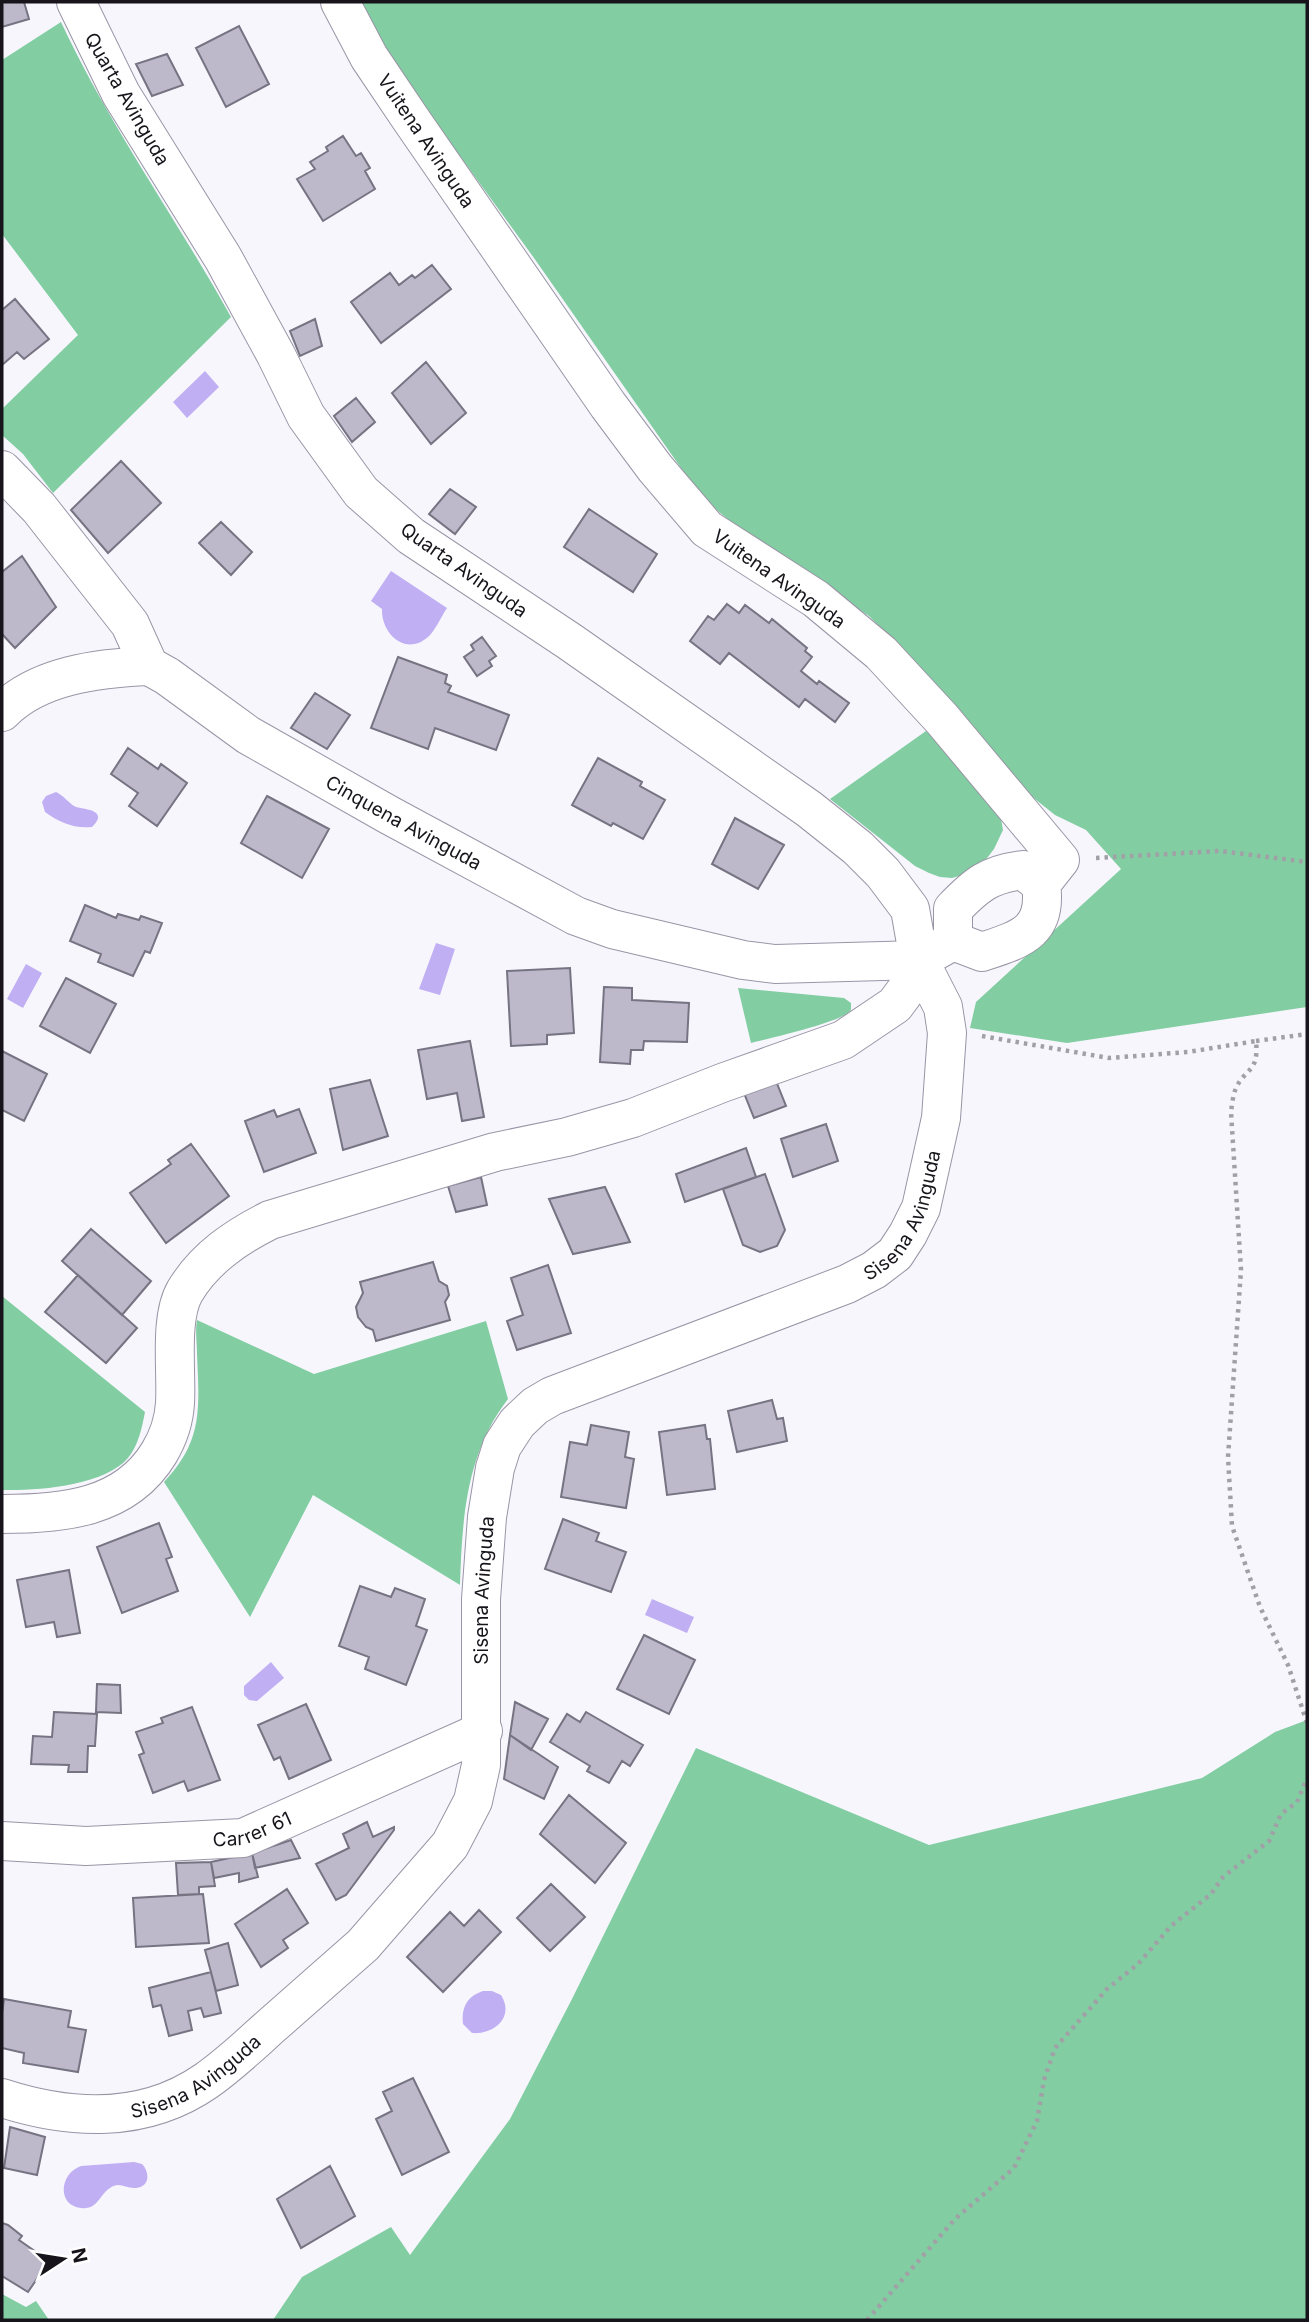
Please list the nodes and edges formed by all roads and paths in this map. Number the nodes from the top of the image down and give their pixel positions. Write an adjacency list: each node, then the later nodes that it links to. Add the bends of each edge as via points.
1 (76, 2): 9 (street, Quarta Avinguda, via 121,94 223,258 306,416 361,492 411,536 766,778 858,848 910,909)
2 (340, 2): 7 (street, Vuitena Avinguda, via 369,57 655,468 707,529 816,599 881,653 942,719)
3 (2, 470): 4 (street, via 39,508 130,624)
4 (149, 666): 5 (street, via 50,681 15,698); 9 (street, Cinquena Avinguda, via 247,735 591,923 760,962)
5 (2, 712)
6 (1307, 862): 7 (path, via 1220,851)
7 (1050, 872): 8 (street, via 1002,872 976,885 953,909); 8 (street, via 1039,922 1012,942 982,952)
8 (953, 941): 9 (street)
9 (919, 960): 10 (street, Sisena Avinguda, via 943,1007); 13 (street, via 895,1005 844,1040 633,1118 495,1152 270,1220 246,1232 219,1250 184,1293 177,1322 171,1429 144,1475 99,1502 53,1512)
10 (947, 1033): 12 (path, via 1109,1058); 15 (street, Sisena Avinguda, via 942,1108 929,1176 921,1208 895,1254 847,1284 552,1395 517,1423 502,1446 486,1517 481,1599)
11 (1307, 1034): 12 (path)
12 (1256, 1041): 14 (path, via 1253,1069 1236,1086 1231,1112 1241,1270 1228,1457 1232,1526)
13 (2, 1514)
14 (1307, 1723)
15 (483, 1731): 17 (street, Carrer 61, via 243,1838 86,1846); 18 (street, Sisena Avinguda, via 473,1801 450,1845 363,1945 229,2064 204,2083 172,2098 114,2115 47,2111)
16 (1307, 1778): 19 (path, via 1297,1802 1281,1815 1269,1841 1171,1926 1055,2049 1037,2121 1014,2168 954,2219)
17 (2, 1841)
18 (2, 2098)
19 (867, 2320)

